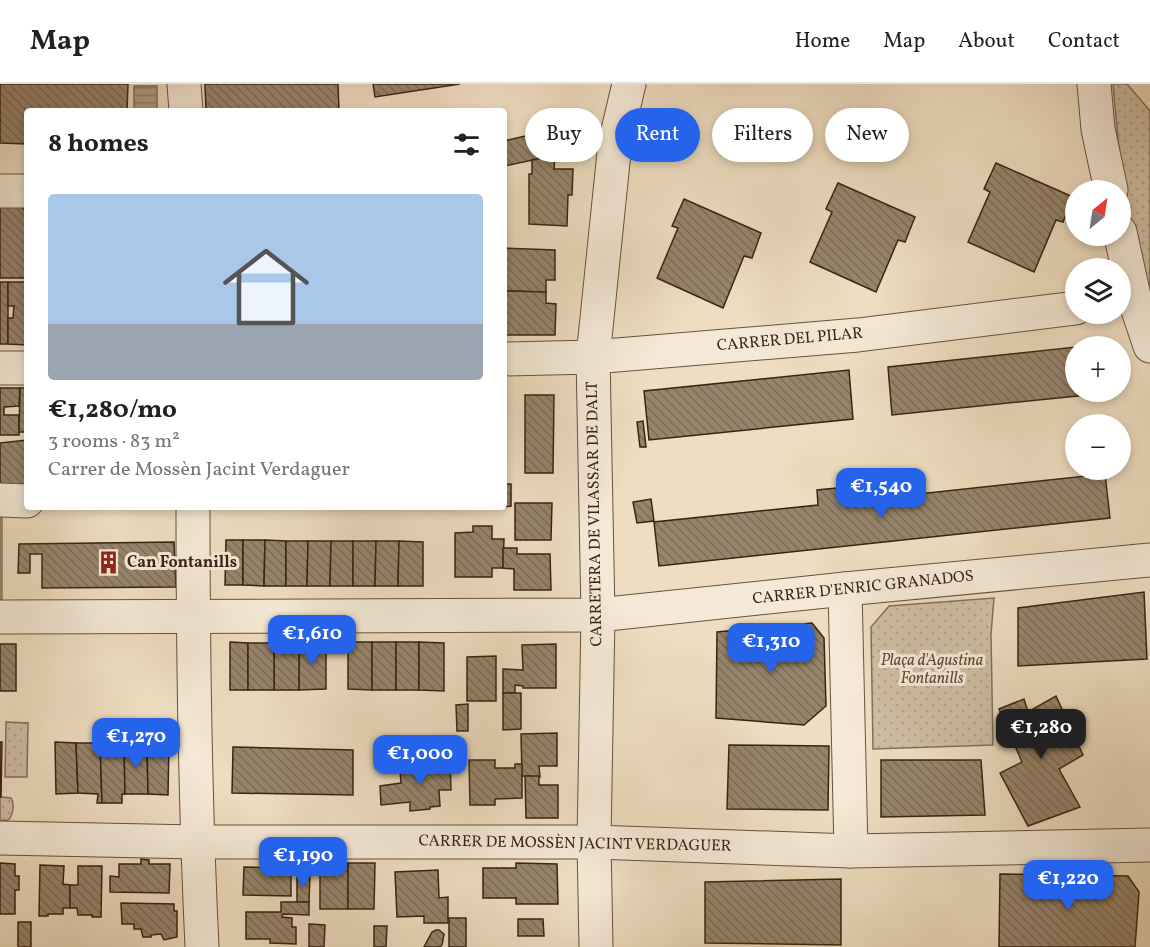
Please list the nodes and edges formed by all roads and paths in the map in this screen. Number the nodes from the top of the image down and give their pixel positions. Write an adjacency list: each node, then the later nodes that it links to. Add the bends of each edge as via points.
1 (184, 84): 4 (street)
2 (629, 84): 11 (street, CARRETERA DE VILASSAR DE DALT, via 615,143)
3 (1094, 84): 5 (street)
4 (186, 108)
5 (1109, 180)
6 (0, 191): 7 (street)
7 (24, 191)
8 (1131, 308): 10 (street)
9 (1065, 309): 11 (street, CARRER DEL PILAR, via 858,335)
10 (1150, 346)
11 (593, 357): 12 (street, CARRER DEL PILAR); 20 (street, CARRETERA DE VILASSAR DE DALT)
12 (507, 359)
13 (0, 368): 14 (street)
14 (24, 368)
15 (0, 500): 16 (street)
16 (24, 501)
17 (194, 510): 21 (street)
18 (1150, 560): 19 (street, CARRER D'ENRIC GRANADOS)
19 (845, 589): 20 (street, CARRER D'ENRIC GRANADOS); 27 (street)
20 (598, 615): 21 (street, CARRER D'ENRIC GRANADOS); 25 (street, CARRETERA DE VILASSAR DE DALT)
21 (193, 616): 22 (street, CARRER D'ENRIC GRANADOS); 24 (street)
22 (0, 617)
23 (0, 838): 24 (street, CARRER DE MOSSÈN JACINT VERDAGUER)
24 (197, 842): 25 (street, CARRER DE MOSSÈN JACINT VERDAGUER); 28 (street)
25 (594, 842): 27 (street, CARRER DE MOSSÈN JACINT VERDAGUER); 29 (street, CARRETERA DE VILASSAR DE DALT)
26 (1150, 845): 27 (street, CARRER DE MOSSÈN JACINT VERDAGUER)
27 (851, 851)
28 (202, 947)
29 (596, 947)

